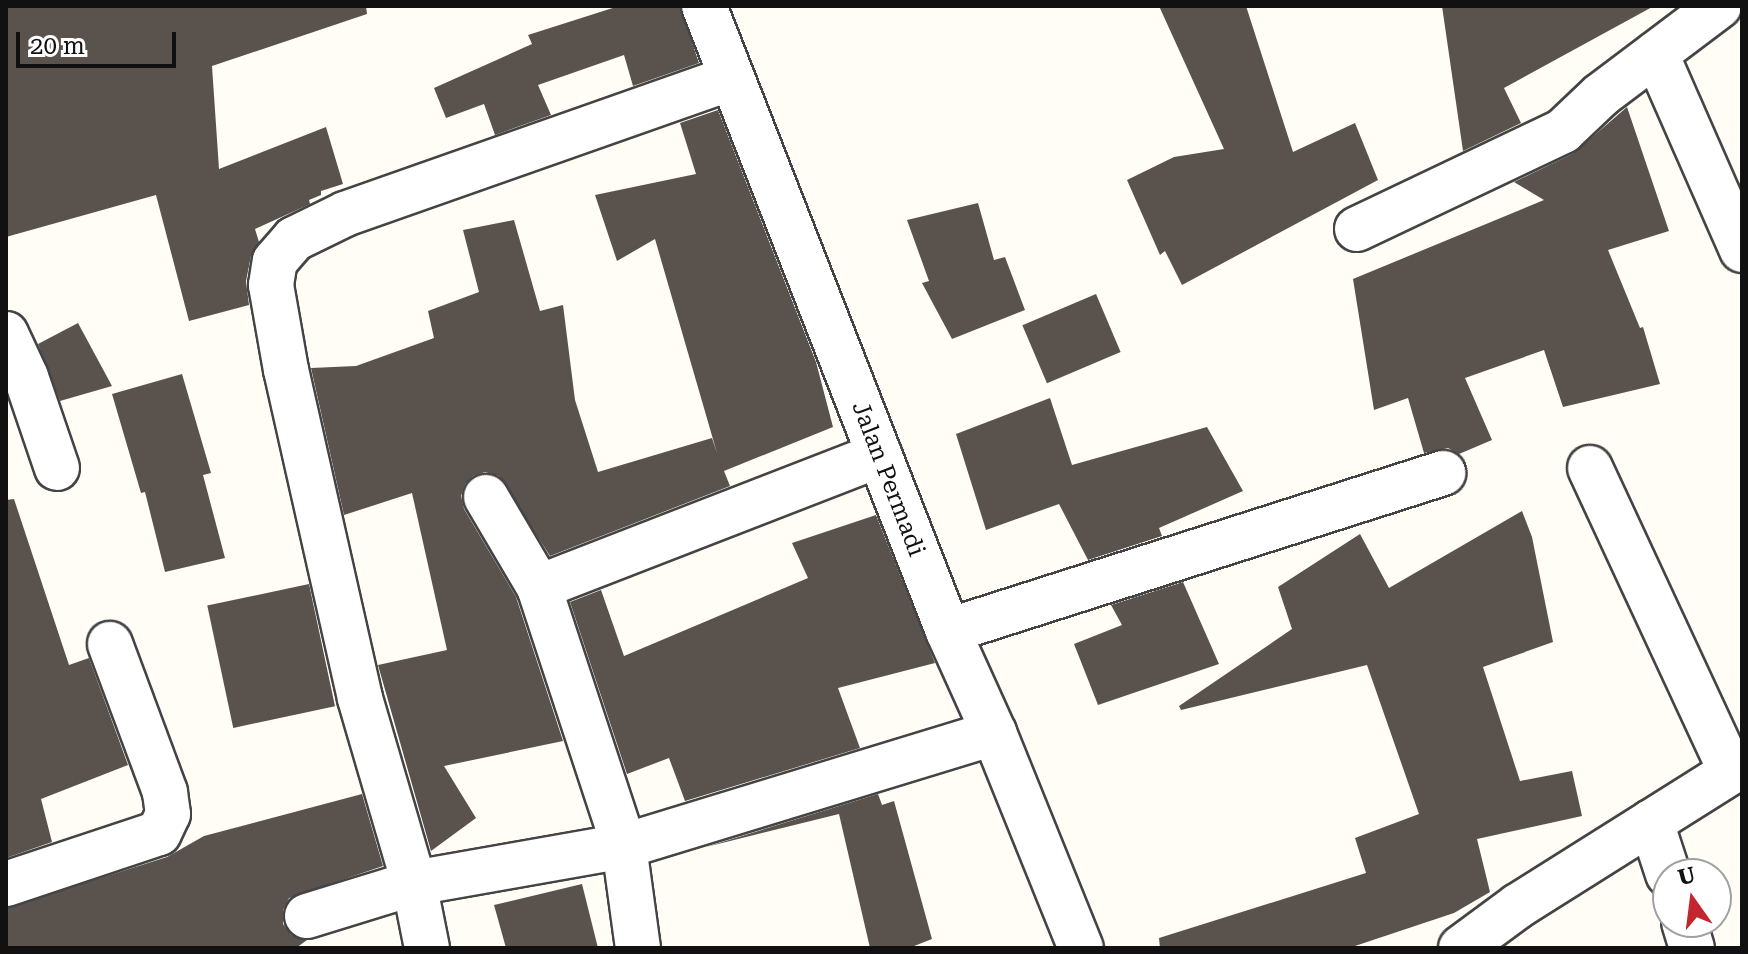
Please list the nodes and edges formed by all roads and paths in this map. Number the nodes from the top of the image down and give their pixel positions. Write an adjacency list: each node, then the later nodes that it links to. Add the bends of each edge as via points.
1 (704, 6): 4 (street, Jalan Permadi)
2 (1719, 6): 3 (street)
3 (1656, 54): 5 (street, via 1563,131); 6 (street)
4 (732, 78): 8 (street, Jalan Permadi); 21 (street, via 345,214 294,239 275,261 271,285 286,370 360,698)
5 (1357, 229)
6 (1742, 250)
7 (6, 334): 9 (street)
8 (879, 455): 13 (street); 14 (street, Jalan Permadi)
9 (57, 468)
10 (1590, 468): 17 (street)
11 (1443, 473): 14 (street)
12 (486, 497): 13 (street)
13 (539, 587): 19 (street)
14 (948, 631): 16 (street, Jalan Permadi)
15 (110, 644): 22 (street, via 165,792 168,814 159,833)
16 (994, 733): 19 (street); 26 (street, Jalan Permadi)
17 (1736, 769): 18 (street)
18 (1651, 822): 20 (street); 27 (street)
19 (624, 846): 21 (street); 25 (street)
20 (1663, 858)
21 (414, 883): 23 (street); 24 (street)
22 (6, 884)
23 (307, 916)
24 (427, 948)
25 (638, 948)
26 (1081, 948)
27 (1461, 948)

